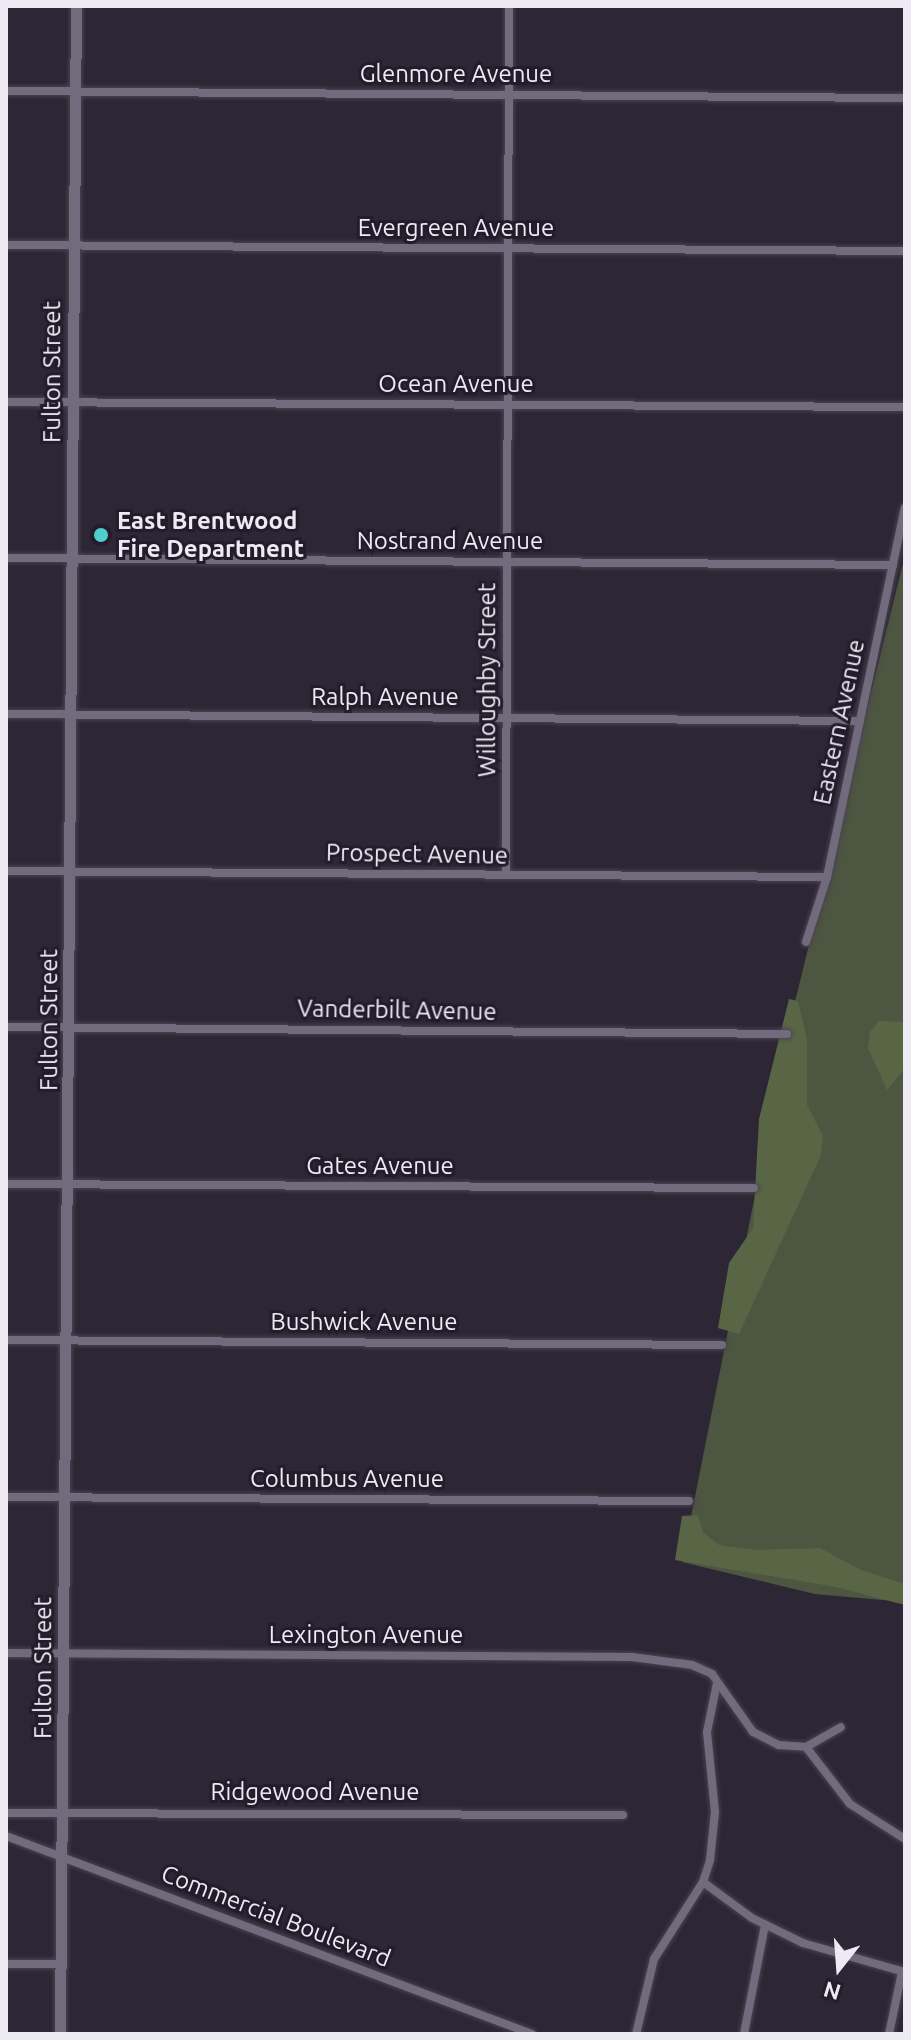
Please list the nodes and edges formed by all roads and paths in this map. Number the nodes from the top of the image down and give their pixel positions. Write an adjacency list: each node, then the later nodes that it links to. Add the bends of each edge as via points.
1 (76, 6): 4 (street, Fulton Street)
2 (509, 6): 5 (street, Willoughby Street)
3 (6, 91): 4 (street, Glenmore Avenue)
4 (76, 91): 5 (street, Glenmore Avenue); 8 (street, Fulton Street)
5 (511, 95): 6 (street, Glenmore Avenue); 9 (street, Willoughby Street)
6 (905, 98)
7 (6, 245): 8 (street, Evergreen Avenue)
8 (75, 246): 9 (street, Evergreen Avenue); 12 (street, Fulton Street)
9 (511, 248): 10 (street, Evergreen Avenue); 13 (street, Willoughby Street)
10 (905, 251)
11 (6, 402): 12 (street, Ocean Avenue)
12 (74, 403): 13 (street, Ocean Avenue); 17 (street, Fulton Street)
13 (509, 405): 14 (street, Ocean Avenue); 18 (street, Willoughby Street)
14 (905, 407)
15 (905, 508): 19 (street, Eastern Avenue)
16 (6, 558): 17 (street, Nostrand Avenue)
17 (73, 558): 18 (street, Nostrand Avenue); 21 (street, Fulton Street)
18 (508, 561): 19 (street, Nostrand Avenue); 22 (street, Willoughby Street)
19 (893, 565): 23 (street, Eastern Avenue)
20 (6, 714): 21 (street, Ralph Avenue)
21 (73, 715): 22 (street, Ralph Avenue); 25 (street, Fulton Street)
22 (507, 718): 23 (street, Ralph Avenue); 26 (street, Willoughby Street)
23 (860, 721): 27 (street, Eastern Avenue)
24 (6, 871): 25 (street, Prospect Avenue)
25 (72, 871): 26 (street, Prospect Avenue); 30 (street, Fulton Street)
26 (506, 875): 27 (street, Prospect Avenue)
27 (827, 877): 28 (street, Eastern Avenue)
28 (806, 942)
29 (6, 1027): 30 (street, Vanderbilt Avenue)
30 (70, 1028): 31 (street, Vanderbilt Avenue); 33 (street, Fulton Street)
31 (787, 1034)
32 (6, 1184): 33 (street, Gates Avenue)
33 (69, 1185): 34 (street, Gates Avenue); 36 (street, Fulton Street)
34 (754, 1188)
35 (6, 1340): 36 (street, Bushwick Avenue)
36 (68, 1340): 37 (street, Bushwick Avenue); 39 (street, Fulton Street)
37 (722, 1345)
38 (6, 1497): 39 (street, Columbus Avenue)
39 (66, 1497): 40 (street, Columbus Avenue); 42 (street, Fulton Street)
40 (689, 1501)
41 (6, 1653): 42 (street, Lexington Avenue)
42 (65, 1653): 43 (street, Lexington Avenue, via 655,1658 705,1668); 46 (street, Fulton Street)
43 (717, 1683): 45 (street, via 753,1732 779,1745); 52 (street, via 707,1732 715,1833)
44 (841, 1727): 45 (street)
45 (806, 1747): 50 (street, via 857,1810)
46 (64, 1811): 47 (street, Ridgewood Avenue); 48 (street, Ridgewood Avenue); 51 (street, Fulton Street)
47 (6, 1813)
48 (623, 1815)
49 (6, 1836): 51 (street, Commercial Boulevard)
50 (905, 1839)
51 (61, 1857): 55 (street, Fulton Street); 58 (street, Commercial Boulevard)
52 (703, 1882): 53 (street); 59 (street, via 654,1959)
53 (765, 1925): 56 (street, via 830,1954); 60 (street)
54 (6, 1964): 55 (street)
55 (61, 1964): 57 (street, Fulton Street)
56 (904, 1972): 61 (street)
57 (60, 2034)
58 (532, 2034)
59 (636, 2034)
60 (744, 2034)
61 (889, 2034)

